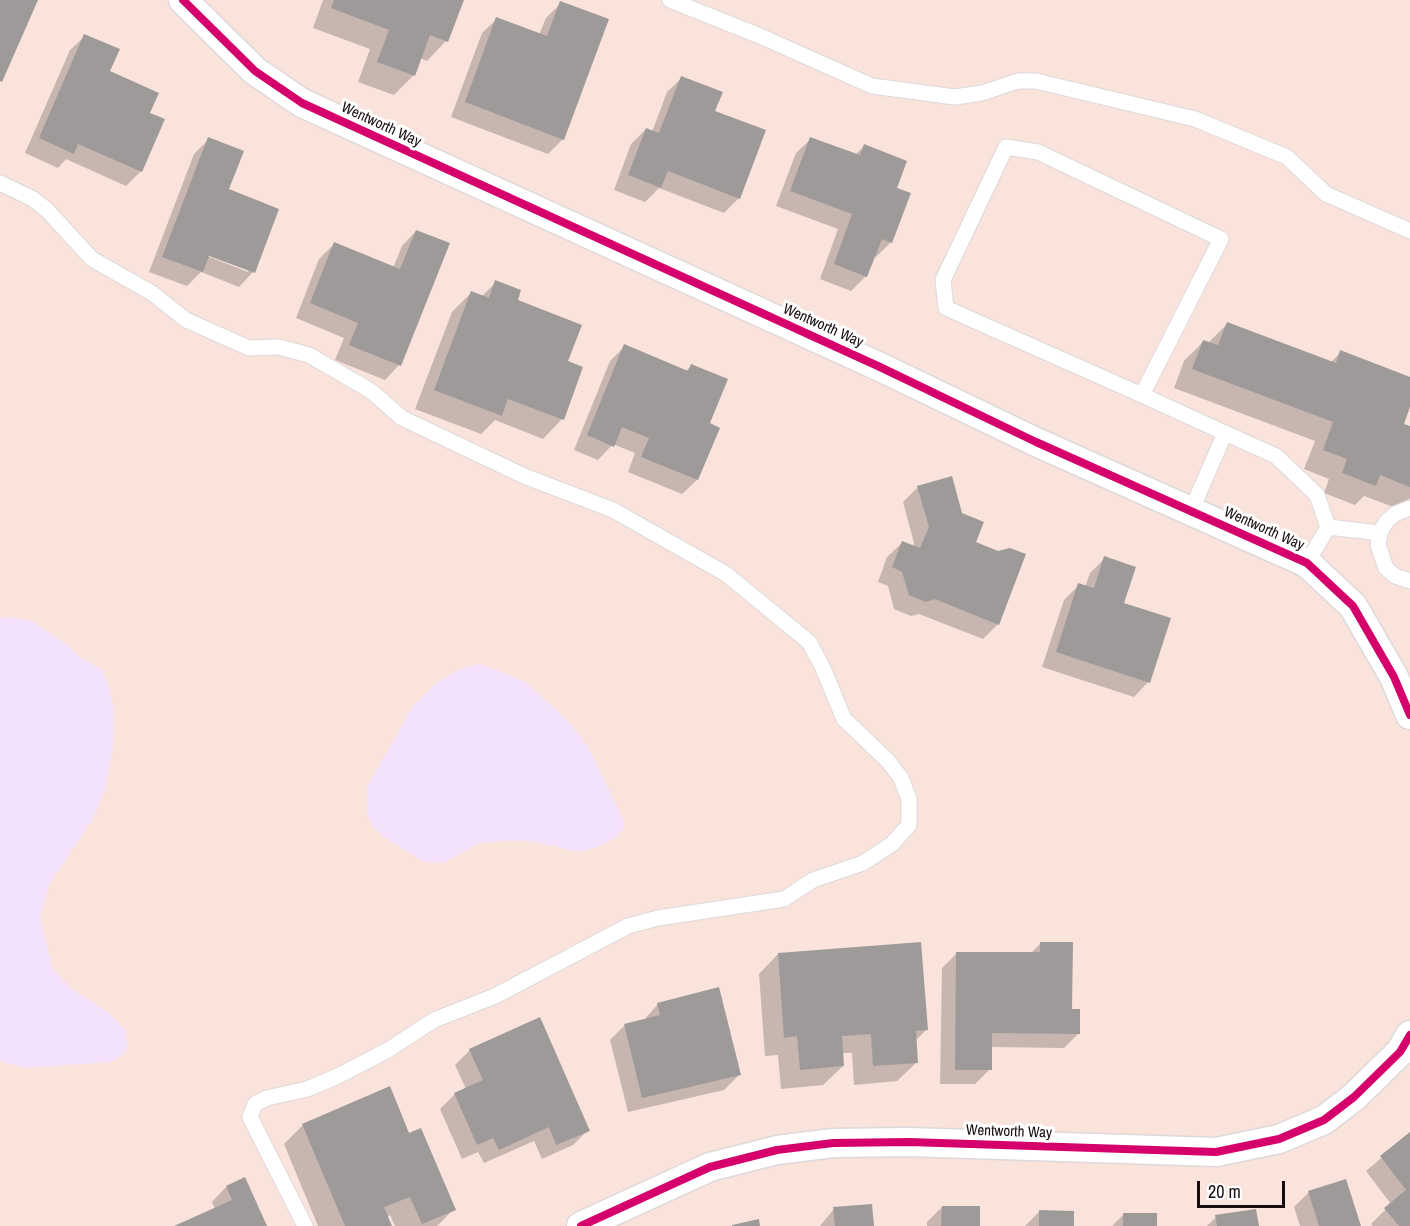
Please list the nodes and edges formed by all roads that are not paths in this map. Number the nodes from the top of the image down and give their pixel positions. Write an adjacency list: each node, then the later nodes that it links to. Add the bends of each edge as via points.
1 (183, 0): 8 (street, Wentworth Way, via 255,71 302,103)
2 (670, 0): 4 (lane, via 872,86 955,97 1018,81 1045,82 1195,119 1287,157 1326,194)
3 (0, 183): 16 (lane, via 33,199 92,259 152,293 186,320 249,348 279,347 309,355 371,391 402,418 516,472 629,517 726,574 809,642 844,719 888,761 901,778 909,799 909,825 892,844 863,863 813,880 783,899 628,926 495,996 434,1020 338,1076 255,1104 250,1117)
4 (1410, 231)
5 (1142, 396): 5 (lane, via 946,308 943,280 1006,147 1038,152 1221,239); 6 (lane)
6 (1225, 433): 8 (lane); 9 (lane, via 1276,456 1317,495)
7 (1410, 508): 10 (lane, via 1395,514)
8 (1191, 511): 11 (street, Wentworth Way)
9 (1328, 527): 10 (lane); 11 (lane)
10 (1380, 533): 12 (lane, via 1380,557 1386,568)
11 (1307, 563): 13 (street, Wentworth Way, via 1353,606)
12 (1410, 581)
13 (1402, 673): 14 (street, Wentworth Way)
14 (1410, 715)
15 (1410, 1035): 17 (street, Wentworth Way, via 1400,1052 1354,1097 1324,1120 1279,1139 1216,1152 832,1143 710,1167)
16 (305, 1226)
17 (581, 1226)

